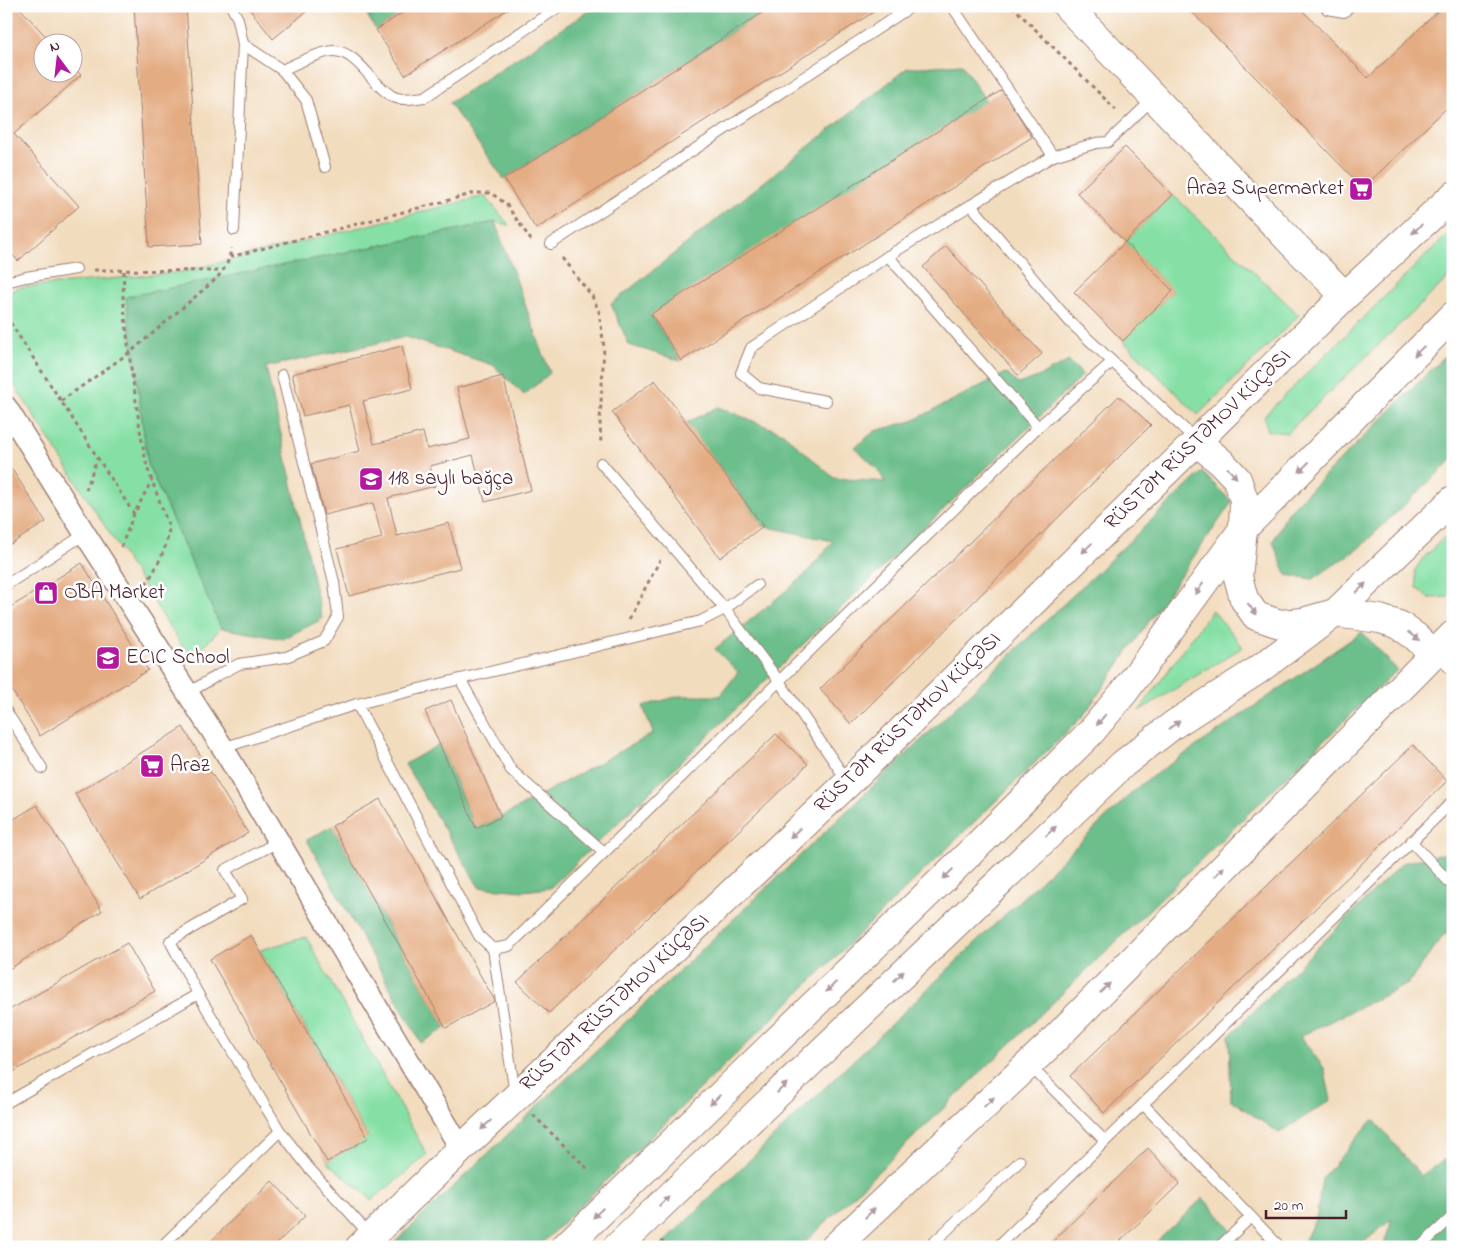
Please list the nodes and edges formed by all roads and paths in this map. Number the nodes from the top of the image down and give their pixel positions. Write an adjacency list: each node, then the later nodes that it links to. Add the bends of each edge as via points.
1 (231, 6): 9 (lane, via 238,19)
2 (560, 6): 10 (lane, via 425,97 394,97 347,53 333,51)
3 (912, 6): 18 (lane)
4 (952, 6): 13 (lane)
5 (1012, 6): 12 (path)
6 (1067, 6): 11 (street)
7 (1324, 6): 8 (lane, via 1344,12)
8 (1350, 6)
9 (243, 44): 10 (lane); 17 (lane)
10 (282, 70): 14 (lane, via 306,100)
11 (1154, 98): 12 (lane); 24 (street)
12 (1128, 122): 13 (lane, via 1108,142)
13 (1052, 156): 16 (lane)
14 (325, 168)
15 (1453, 196): 24 (street, RÜSTƏM RÜSTƏMOV KÜÇƏSI, one-way to 24)
16 (971, 205): 19 (lane); 28 (lane, via 1070,322)
17 (234, 230)
18 (551, 244): 22 (path, via 530,240 506,204 492,193 476,193 230,258); 35 (path, via 592,296 599,311 604,347)
19 (888, 256): 31 (lane, via 751,348 741,373 760,388); 33 (lane)
20 (76, 269): 21 (path); 23 (lane)
21 (124, 271): 22 (path); 27 (path, via 123,297)
22 (223, 271): 27 (path)
23 (6, 282)
24 (1344, 296): 34 (street, RÜSTƏM RÜSTƏMOV KÜÇƏSI)
25 (6, 316): 30 (path)
26 (1453, 316): 38 (street, one-way to 38)
27 (129, 353): 30 (path); 36 (path, via 141,436)
28 (1112, 362): 33 (lane); 34 (lane)
29 (282, 375): 50 (lane, via 334,582 338,617 324,641 286,657 240,664)
30 (61, 401): 36 (path, via 134,514)
31 (826, 401)
32 (6, 407): 39 (street)
33 (1038, 427): 49 (lane)
34 (1196, 441): 38 (street, one-way to 38, via 1238,479 1244,500); 55 (street, RÜSTƏM RÜSTƏMOV KÜÇƏSI, one-way to 55)
35 (601, 463): 40 (lane)
36 (152, 480): 43 (path, via 166,516 169,536 158,565)
37 (1453, 500): 45 (street, one-way to 37)
38 (1243, 529): 45 (street, one-way to 45, via 1238,577 1244,599 1256,616 1280,624); 76 (street, one-way to 76, via 1125,692 1091,732)
39 (85, 534): 41 (lane); 43 (street)
40 (669, 543): 44 (lane); 46 (path)
41 (6, 585)
42 (757, 585): 44 (lane)
43 (132, 606): 50 (street)
44 (725, 609): 46 (lane, via 701,621); 49 (lane)
45 (1336, 613): 47 (street, one-way to 47, via 1398,625); 77 (street, one-way to 45, via 1123,764 1173,725 1258,670)
46 (617, 642): 48 (lane)
47 (1447, 653): 63 (street, one-way to 47)
48 (460, 679): 51 (lane); 59 (lane, via 511,770)
49 (779, 681): 55 (lane); 59 (lane)
50 (188, 692): 53 (street)
51 (357, 704): 53 (lane); 61 (lane, via 479,936)
52 (6, 711): 54 (lane)
53 (223, 748): 58 (street)
54 (42, 768)
55 (848, 783): 64 (street, RÜSTƏM RÜSTƏMOV KÜÇƏSI, one-way to 64)
56 (1453, 800): 57 (lane)
57 (1411, 841): 60 (lane); 66 (lane)
58 (278, 842): 62 (lane, via 225,870 242,899 170,941); 69 (street)
59 (604, 852): 61 (lane, via 509,946)
60 (1453, 886)
61 (492, 949): 64 (lane)
62 (198, 994): 65 (lane); 67 (lane)
63 (1028, 1065): 68 (lane); 78 (street, one-way to 63)
64 (515, 1098): 69 (street, RÜSTƏM RÜSTƏMOV KÜÇƏSI, one-way to 69); 71 (path)
65 (6, 1103)
66 (1143, 1104): 68 (lane); 73 (lane)
67 (280, 1131): 74 (lane); 75 (lane)
68 (1105, 1142): 80 (lane)
69 (460, 1149): 74 (street, RÜSTƏM RÜSTƏMOV KÜÇƏSI)
70 (1020, 1161): 79 (lane)
71 (588, 1169)
72 (1453, 1216): 83 (lane)
73 (1251, 1217): 81 (lane); 82 (lane)
74 (366, 1242)
75 (161, 1247)
76 (564, 1247)
77 (617, 1247)
78 (835, 1247)
79 (929, 1247)
80 (998, 1247)
81 (1219, 1247)
82 (1280, 1247)
83 (1420, 1247)

